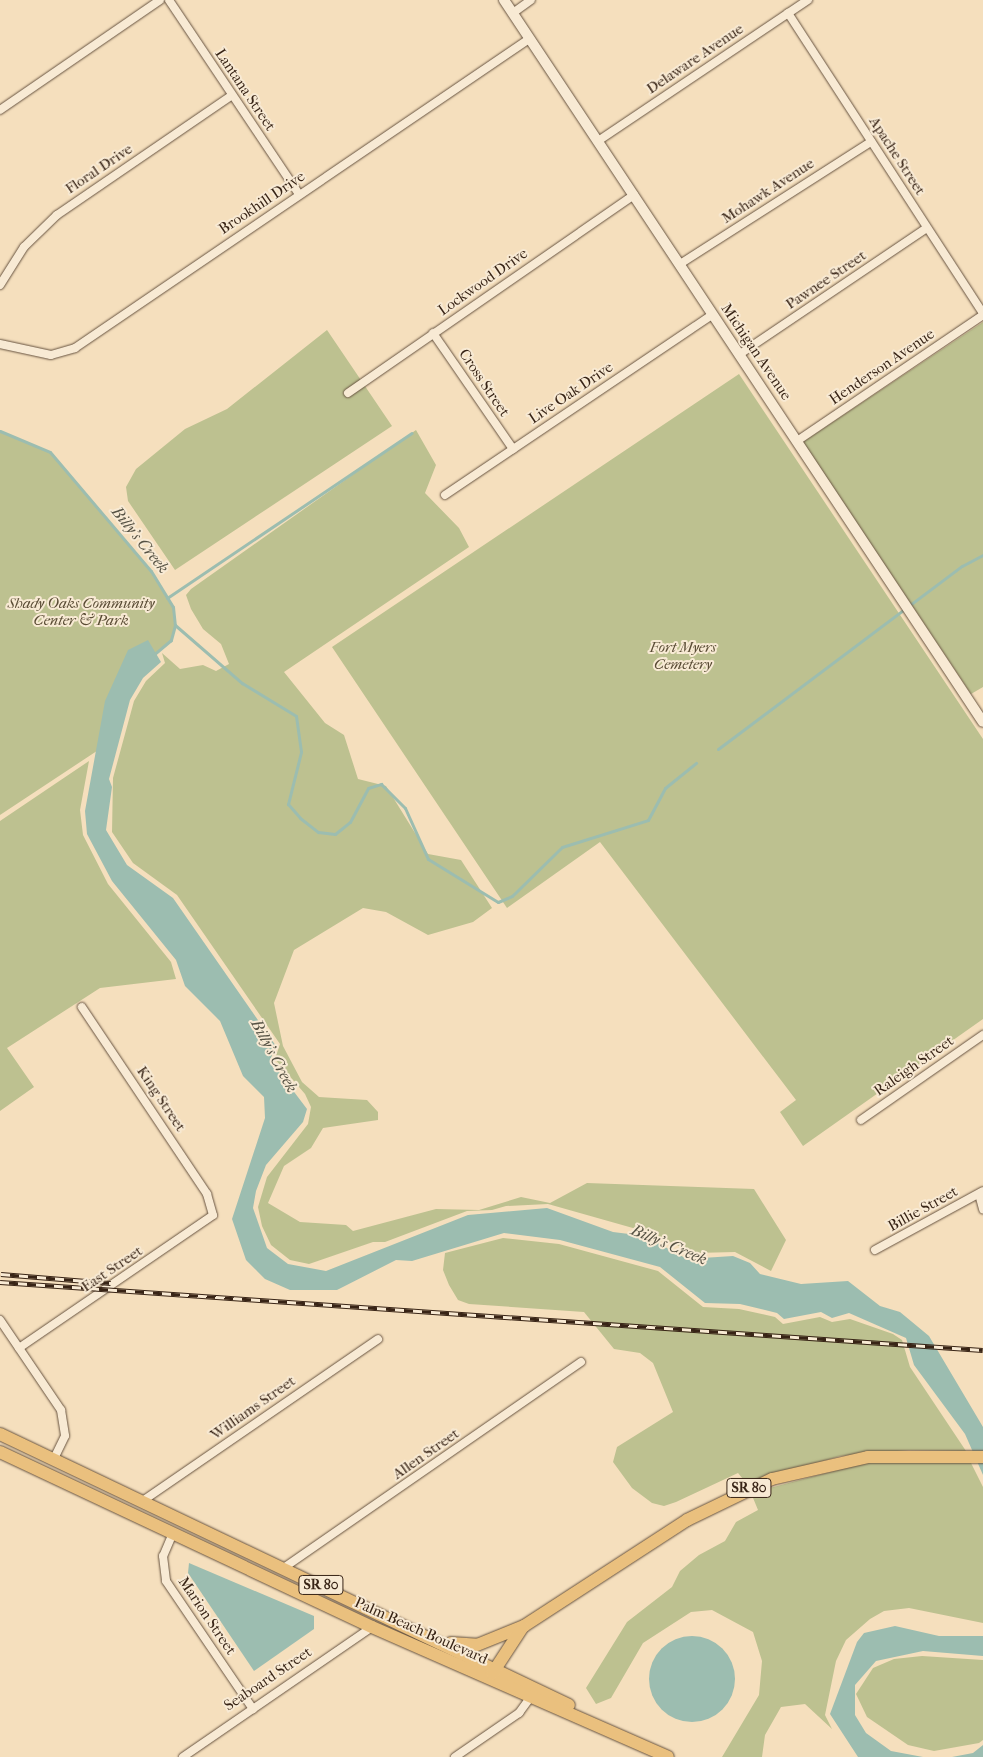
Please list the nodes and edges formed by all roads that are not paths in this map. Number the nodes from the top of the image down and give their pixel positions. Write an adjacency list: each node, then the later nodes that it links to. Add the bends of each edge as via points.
1 (160, 0): 10 (street)
2 (169, 0): 9 (street, Lantana Street)
3 (504, 0): 6 (street, Michigan Avenue)
4 (531, 0): 6 (street)
5 (808, 0): 7 (street, Delaware Avenue)
6 (513, 13): 8 (street, Michigan Avenue)
7 (788, 14): 11 (street, Delaware Avenue); 12 (street, Apache Street)
8 (530, 39): 11 (street, Michigan Avenue); 13 (street, Brookhill Drive)
9 (232, 95): 13 (street, Lantana Street); 17 (street, Floral Drive, via 56,215 24,246)
10 (0, 110)
11 (598, 141): 14 (street, Michigan Avenue)
12 (871, 142): 15 (street, Apache Street); 16 (street, Mohawk Avenue)
13 (299, 194): 21 (street, Brookhill Drive, via 75,348 51,355)
14 (634, 195): 16 (street, Michigan Avenue); 20 (street, Lockwood Drive)
15 (927, 228): 19 (street, Apache Street); 22 (street, Pawnee Street)
16 (680, 264): 18 (street, Michigan Avenue)
17 (0, 285)
18 (713, 314): 22 (street, Michigan Avenue); 25 (street, Live Oak Drive)
19 (983, 314): 24 (street, Henderson Avenue)
20 (433, 333): 23 (street, Lockwood Drive); 25 (street, Cross Street)
21 (0, 344)
22 (740, 354): 24 (street, Michigan Avenue)
23 (348, 393)
24 (797, 441): 27 (street, Michigan Avenue)
25 (512, 449): 26 (street, Live Oak Drive)
26 (445, 495)
27 (983, 722)
28 (82, 1007): 32 (street, King Street)
29 (983, 1035): 30 (street, Raleigh Street)
30 (861, 1120)
31 (981, 1192): 33 (street); 34 (street, Billie Street)
32 (212, 1208): 37 (street, East Street, via 213,1215 192,1232)
33 (983, 1209)
34 (875, 1250)
35 (0, 1320): 37 (street)
36 (378, 1339): 43 (street, Williams Street)
37 (19, 1348): 42 (street, via 65,1423)
38 (581, 1362): 46 (street, Allen Street)
39 (0, 1434): 42 (main road, Palm Beach Boulevard / SR 80)
40 (0, 1452): 44 (main road, Palm Beach Boulevard / SR 80)
41 (983, 1457): 47 (main road, SR 80, via 841,1461 748,1489 687,1520)
42 (54, 1459): 43 (main road, Palm Beach Boulevard / SR 80)
43 (144, 1500): 46 (main road, Palm Beach Boulevard / SR 80)
44 (173, 1533): 45 (main road, Palm Beach Boulevard / SR 80); 52 (street, Marion Street, via 163,1556 166,1581)
45 (249, 1568): 46 (main road, via 278,1571); 48 (main road, Palm Beach Boulevard / SR 80)
46 (285, 1568): 49 (main road, Palm Beach Boulevard / SR 80)
47 (524, 1626): 49 (main road, SR 80, via 502,1636 467,1645); 50 (main road)
48 (372, 1628): 50 (main road, Palm Beach Boulevard / SR 80); 52 (street, Seaboard Street)
49 (432, 1638): 50 (main road)
50 (492, 1674): 51 (main road, Palm Beach Boulevard / SR 80); 53 (main road)
51 (530, 1698): 53 (main road, Palm Beach Boulevard / SR 80); 55 (street, via 519,1712)
52 (253, 1709): 54 (street, Seaboard Street)
53 (596, 1723): 56 (main road, Palm Beach Boulevard / SR 80)
54 (183, 1757)
55 (455, 1757)
56 (668, 1757)

